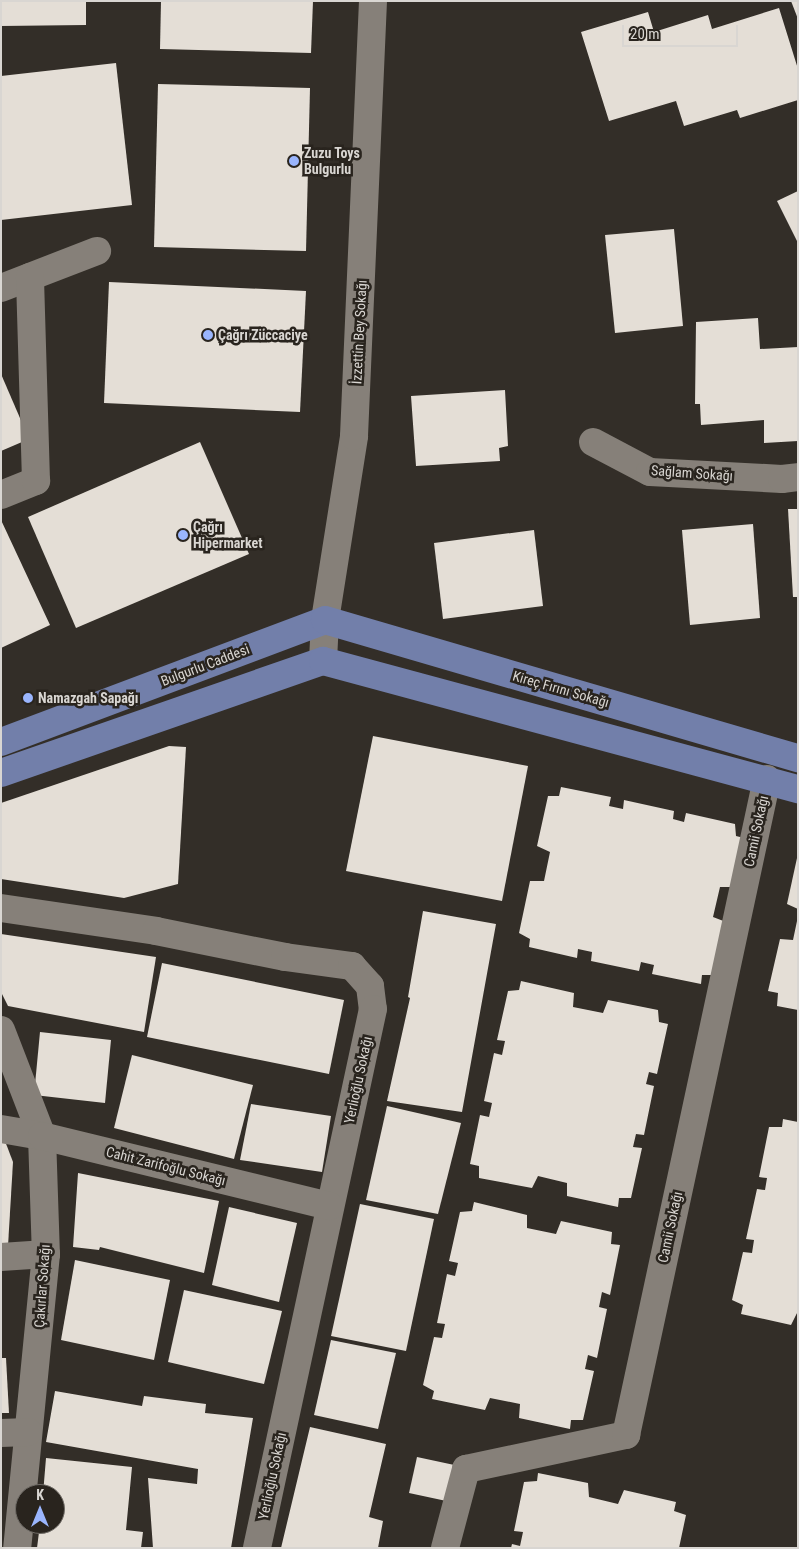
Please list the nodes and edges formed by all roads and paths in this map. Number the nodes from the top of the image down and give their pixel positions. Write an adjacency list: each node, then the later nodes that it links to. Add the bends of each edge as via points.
1 (373, 1): 8 (street, İzzettin Bey Sokağı, via 354,436)
2 (97, 251): 3 (street)
3 (30, 277): 4 (street); 7 (street, via 36,480)
4 (1, 288)
5 (593, 442): 6 (street, Sağlam Sokağı, via 650,472 782,479)
6 (798, 477)
7 (1, 495)
8 (325, 620): 9 (street, İzzettin Bey Sokağı); 10 (main road, Bulgurlu Caddesi); 11 (main road, Kireç Fırını Sokağı)
9 (323, 661): 12 (main road); 13 (main road)
10 (1, 742)
11 (798, 758)
12 (1, 773)
13 (767, 779): 14 (main road); 25 (street, Camii Sokağı, via 626,1435 466,1469)
14 (798, 789)
15 (1, 908): 19 (street, Yerlioğlu Sokağı, via 156,931 284,957 352,966 370,986 373,1009)
16 (1, 1030): 18 (street, Çakırlar Sokağı)
17 (1, 1129): 18 (street, Cahit Zarifoğlu Sokağı)
18 (42, 1136): 19 (street, Cahit Zarifoğlu Sokağı); 20 (street, Çakırlar Sokağı)
19 (330, 1206): 24 (street, Yerlioğlu Sokağı)
20 (46, 1254): 21 (street); 22 (street, Çakırlar Sokağı)
21 (1, 1257)
22 (14, 1432): 23 (street, Çakırlar Sokağı)
23 (17, 1548)
24 (257, 1548)
25 (445, 1548)

